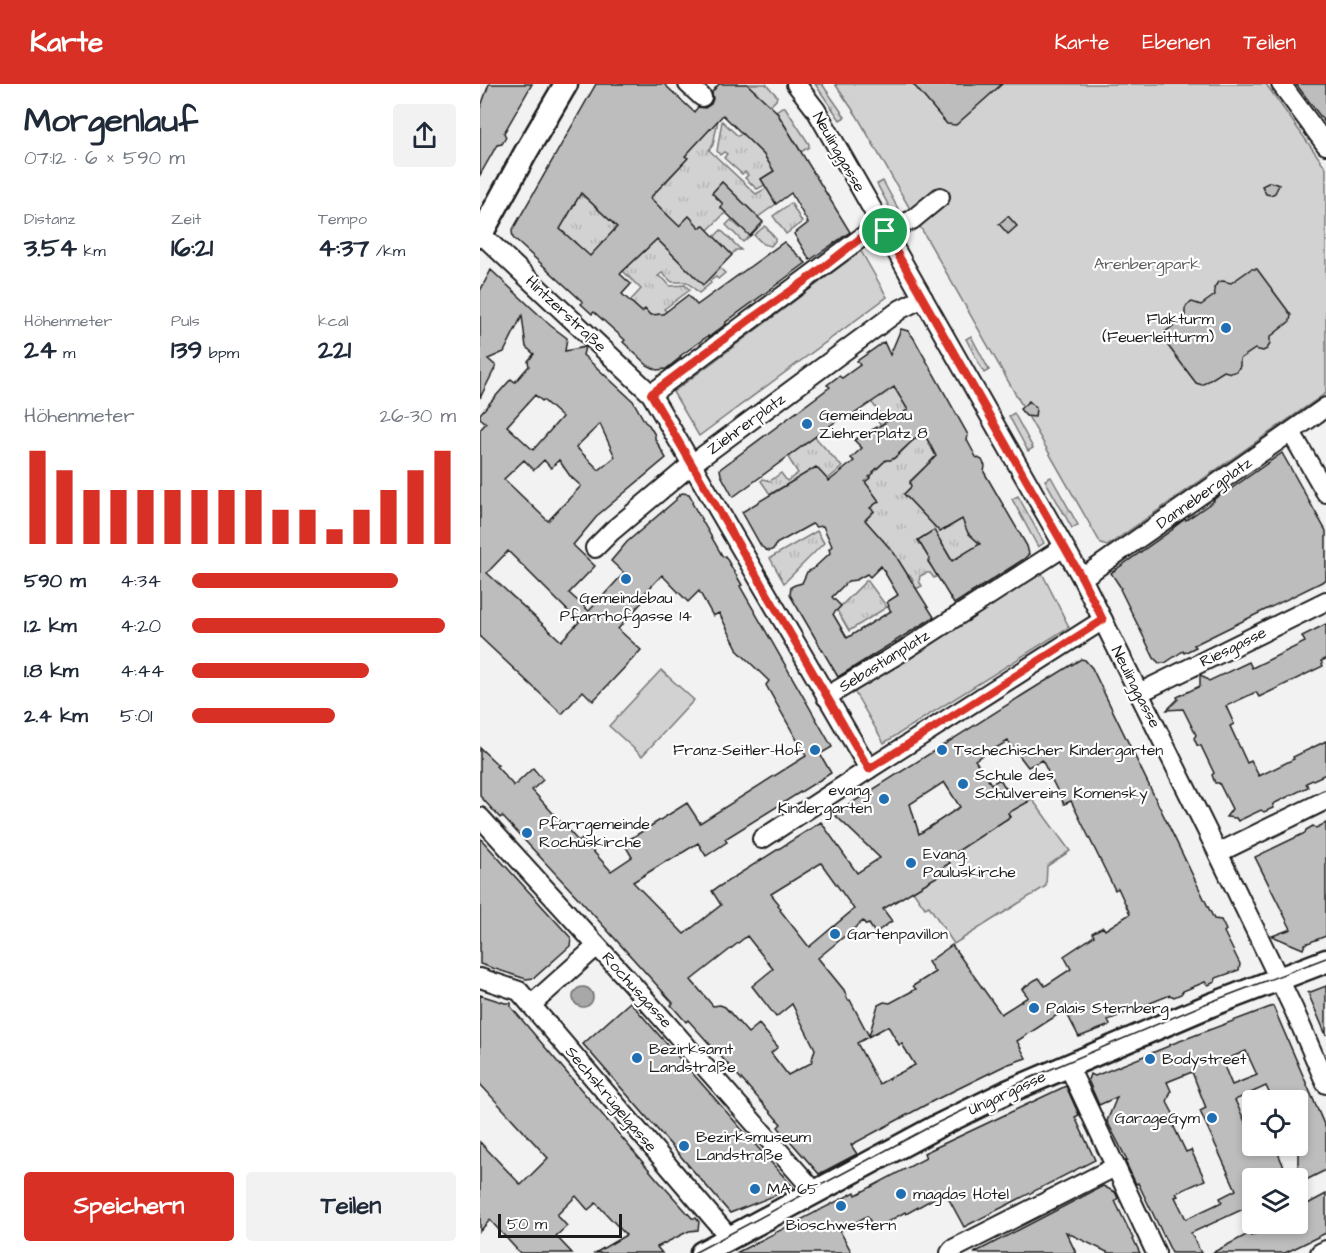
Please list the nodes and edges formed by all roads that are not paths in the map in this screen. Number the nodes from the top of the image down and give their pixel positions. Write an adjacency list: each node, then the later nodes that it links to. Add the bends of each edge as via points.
1 (566, 84): 9 (main road)
2 (688, 84): 5 (street)
3 (796, 84): 8 (street, Neulinggasse, via 816,110)
4 (1281, 84): 6 (street)
5 (702, 97)
6 (1326, 145)
7 (940, 197): 8 (street, via 912,220)
8 (883, 227): 10 (street, Neulinggasse); 11 (street)
9 (481, 235): 11 (street, Hintzerstraße)
10 (923, 298): 14 (street, Ziehrerplatz, via 901,309); 16 (street, Neulinggasse)
11 (651, 394): 14 (street, Ziehrerplatz)
12 (1326, 407): 13 (street, Dannebergplatz)
13 (1291, 432): 15 (street); 18 (street, Dannebergplatz)
14 (692, 464): 17 (street); 22 (street)
15 (1326, 493)
16 (1064, 547): 18 (street, Neulinggasse); 22 (street, Sebastianplatz)
17 (595, 548)
18 (1082, 578): 20 (street, Neulinggasse)
19 (1326, 601): 21 (street, Riesgasse)
20 (1103, 620): 21 (street, Neulinggasse); 23 (street)
21 (1139, 693): 27 (street, Neulinggasse)
22 (826, 697): 23 (street, Sebastianplatz)
23 (869, 769): 26 (street)
24 (1326, 800): 27 (street)
25 (480, 817): 28 (street, Rochusgasse)
26 (762, 839)
27 (1218, 853): 31 (street, Neulinggasse)
28 (597, 946): 32 (street); 36 (street, Rochusgasse)
29 (1326, 962): 31 (main road, Ungargasse)
30 (480, 978): 32 (street, Sechskrügelgasse, via 519,992)
31 (1279, 979): 33 (main road, Ungargasse); 34 (street, Neulinggasse)
32 (531, 1005): 37 (street, Sechskrügelgasse)
33 (1068, 1065): 35 (street); 36 (main road, Ungargasse, via 936,1127)
34 (1326, 1084)
35 (1115, 1167): 40 (street); 41 (street)
36 (815, 1192): 37 (main road, Ungargasse)
37 (730, 1238): 39 (main road, Ungargasse)
38 (1326, 1250): 42 (street)
39 (702, 1253)
40 (950, 1253)
41 (1156, 1253)
42 (1320, 1253)

